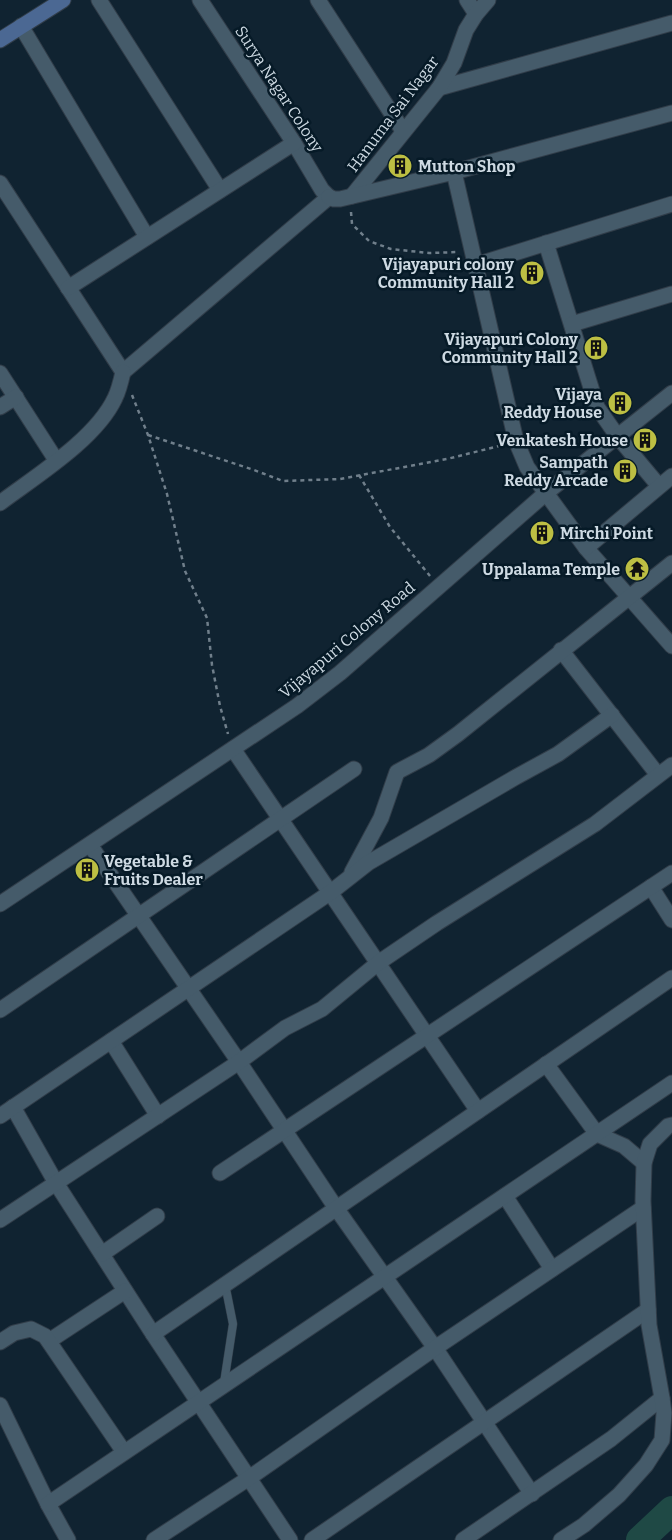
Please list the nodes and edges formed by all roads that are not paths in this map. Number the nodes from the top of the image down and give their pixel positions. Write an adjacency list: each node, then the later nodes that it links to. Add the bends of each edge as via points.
1 (63, 0): 9 (main road)
2 (99, 0): 17 (street)
3 (200, 0): 14 (street, Surya Nagar Colony)
4 (318, 0): 13 (street)
5 (467, 0): 7 (street)
6 (488, 0): 7 (street, Hanuma Sai Nagar)
7 (476, 14): 11 (street, Hanuma Sai Nagar)
8 (672, 23): 11 (street)
9 (21, 26): 10 (main road); 21 (street)
10 (0, 40)
11 (439, 88): 13 (street, Hanuma Sai Nagar)
12 (672, 113): 15 (street)
13 (403, 132): 18 (street, Hanuma Sai Nagar)
14 (294, 143): 17 (street); 19 (street, Surya Nagar Colony)
15 (454, 172): 18 (street); 23 (street)
16 (0, 183): 24 (street)
17 (220, 190): 21 (street)
18 (352, 196): 19 (street)
19 (329, 197): 27 (street)
20 (672, 204): 22 (street)
21 (147, 237): 24 (street)
22 (546, 243): 23 (street); 26 (street)
23 (474, 258): 36 (street, via 516,441 527,467)
24 (68, 288): 27 (street)
25 (672, 294): 26 (street)
26 (572, 324): 32 (street, via 597,407)
27 (123, 372): 33 (street, via 115,398 99,422)
28 (0, 373): 30 (street)
29 (672, 394): 32 (street, Vijayapuri Colony Road)
30 (16, 397): 31 (street); 33 (street)
31 (0, 407)
32 (618, 437): 35 (street); 36 (street, Vijayapuri Colony Road)
33 (56, 460): 37 (street)
34 (672, 476): 35 (street)
35 (659, 486): 38 (street)
36 (546, 493): 38 (street); 44 (street, Vijayapuri Colony Road, via 340,673)
37 (0, 503)
38 (586, 548): 40 (street)
39 (672, 563): 40 (street)
40 (630, 596): 41 (street); 42 (street)
41 (672, 646)
42 (560, 650): 43 (street); 51 (street, via 458,734 397,772 381,818)
43 (612, 714): 47 (street); 51 (street, via 558,754 368,863)
44 (233, 749): 48 (street); 49 (street, Vijayapuri Colony Road)
45 (672, 765): 47 (street)
46 (354, 769): 48 (street)
47 (658, 775): 57 (street, via 595,824)
48 (281, 820): 53 (street); 55 (street)
49 (90, 845): 54 (street, Vijayapuri Colony Road); 55 (street)
50 (672, 873): 52 (street)
51 (349, 878): 53 (street)
52 (651, 887): 56 (street); 61 (street)
53 (331, 892): 57 (street); 59 (street)
54 (0, 904)
55 (137, 915): 59 (street); 60 (street)
56 (672, 920)
57 (378, 963): 61 (street); 63 (street, via 322,1009 285,1028)
58 (672, 978): 64 (street)
59 (188, 989): 62 (street); 63 (street)
60 (0, 1010)
61 (428, 1035): 67 (street); 71 (street)
62 (111, 1041): 66 (street); 69 (street)
63 (240, 1062): 69 (street); 71 (street)
64 (546, 1064): 67 (street); 72 (street)
65 (672, 1084): 72 (street)
66 (13, 1107): 68 (street); 75 (street)
67 (478, 1110): 77 (street)
68 (0, 1116)
69 (158, 1116): 75 (street)
70 (672, 1124): 73 (street, via 650,1144)
71 (284, 1130): 74 (street); 77 (street)
72 (597, 1134): 73 (street, via 624,1146); 76 (street)
73 (644, 1163): 78 (street)
74 (220, 1173)
75 (56, 1183): 80 (street); 81 (street)
76 (505, 1196): 82 (street); 83 (street)
77 (336, 1208): 83 (street); 84 (street)
78 (643, 1208): 82 (street); 86 (street)
79 (157, 1216): 81 (street)
80 (0, 1220)
81 (102, 1254): 85 (street)
82 (552, 1269): 90 (street)
83 (384, 1278): 90 (street); 91 (street)
84 (224, 1284): 87 (street); 91 (lane, via 233,1324)
85 (125, 1291): 87 (street); 88 (street)
86 (648, 1310): 92 (street); 95 (street)
87 (153, 1334): 93 (street)
88 (49, 1341): 89 (street, via 31,1329 14,1333); 96 (street)
89 (0, 1342)
90 (435, 1348): 95 (street); 97 (street)
91 (224, 1385): 93 (street)
92 (662, 1398): 98 (street, via 611,1439); 105 (street, via 662,1440 646,1465 619,1495)
93 (199, 1402): 96 (street); 97 (street)
94 (0, 1405): 99 (street)
95 (485, 1423): 98 (street); 103 (street)
96 (124, 1452): 99 (street)
97 (250, 1478): 101 (street); 102 (street)
98 (532, 1494): 104 (street)
99 (48, 1504): 100 (street)
100 (68, 1540)
101 (154, 1540)
102 (290, 1540)
103 (312, 1540)
104 (463, 1540)
105 (561, 1540)

